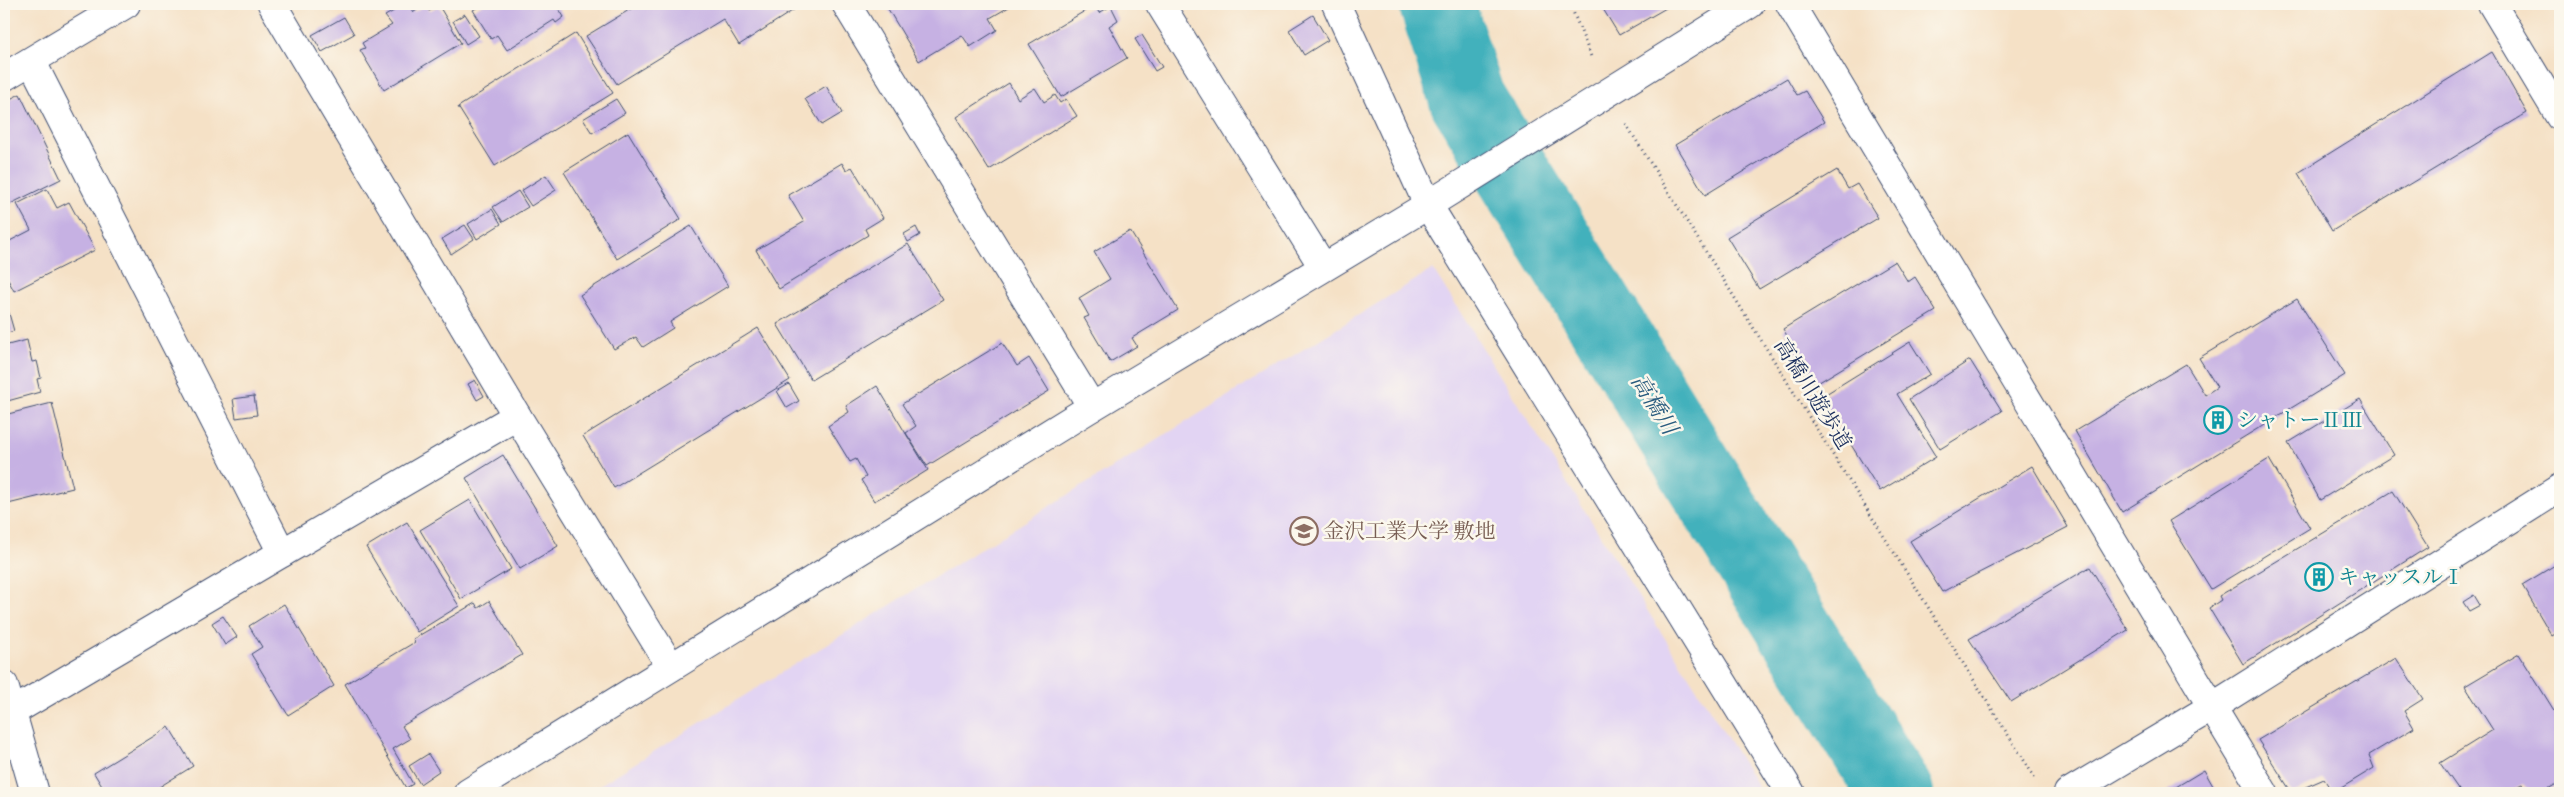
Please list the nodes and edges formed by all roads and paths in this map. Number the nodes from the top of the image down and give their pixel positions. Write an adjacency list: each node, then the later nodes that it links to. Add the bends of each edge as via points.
1 (126, 4): 10 (street)
2 (272, 4): 17 (street)
3 (846, 4): 16 (street)
4 (1160, 4): 15 (street)
5 (1336, 4): 14 (street)
6 (1570, 4): 12 (path, 高橋川遊歩道)
7 (1750, 4): 12 (street)
8 (1790, 4): 22 (street)
9 (2492, 4): 13 (street)
10 (32, 62): 11 (street); 19 (street)
11 (4, 77)
12 (1597, 99): 14 (street); 24 (path, 高橋川遊歩道)
13 (2560, 117)
14 (1437, 199): 15 (street); 27 (street)
15 (1323, 267): 16 (street)
16 (1092, 407): 20 (street)
17 (517, 416): 19 (street); 20 (street)
18 (2560, 488): 22 (street)
19 (282, 553): 23 (street)
20 (671, 667): 26 (street)
21 (4, 685): 23 (street)
22 (2212, 707): 28 (street); 29 (street)
23 (12, 712): 25 (street)
24 (2040, 785)
25 (35, 793)
26 (468, 793)
27 (1791, 793)
28 (2068, 793)
29 (2264, 793)

